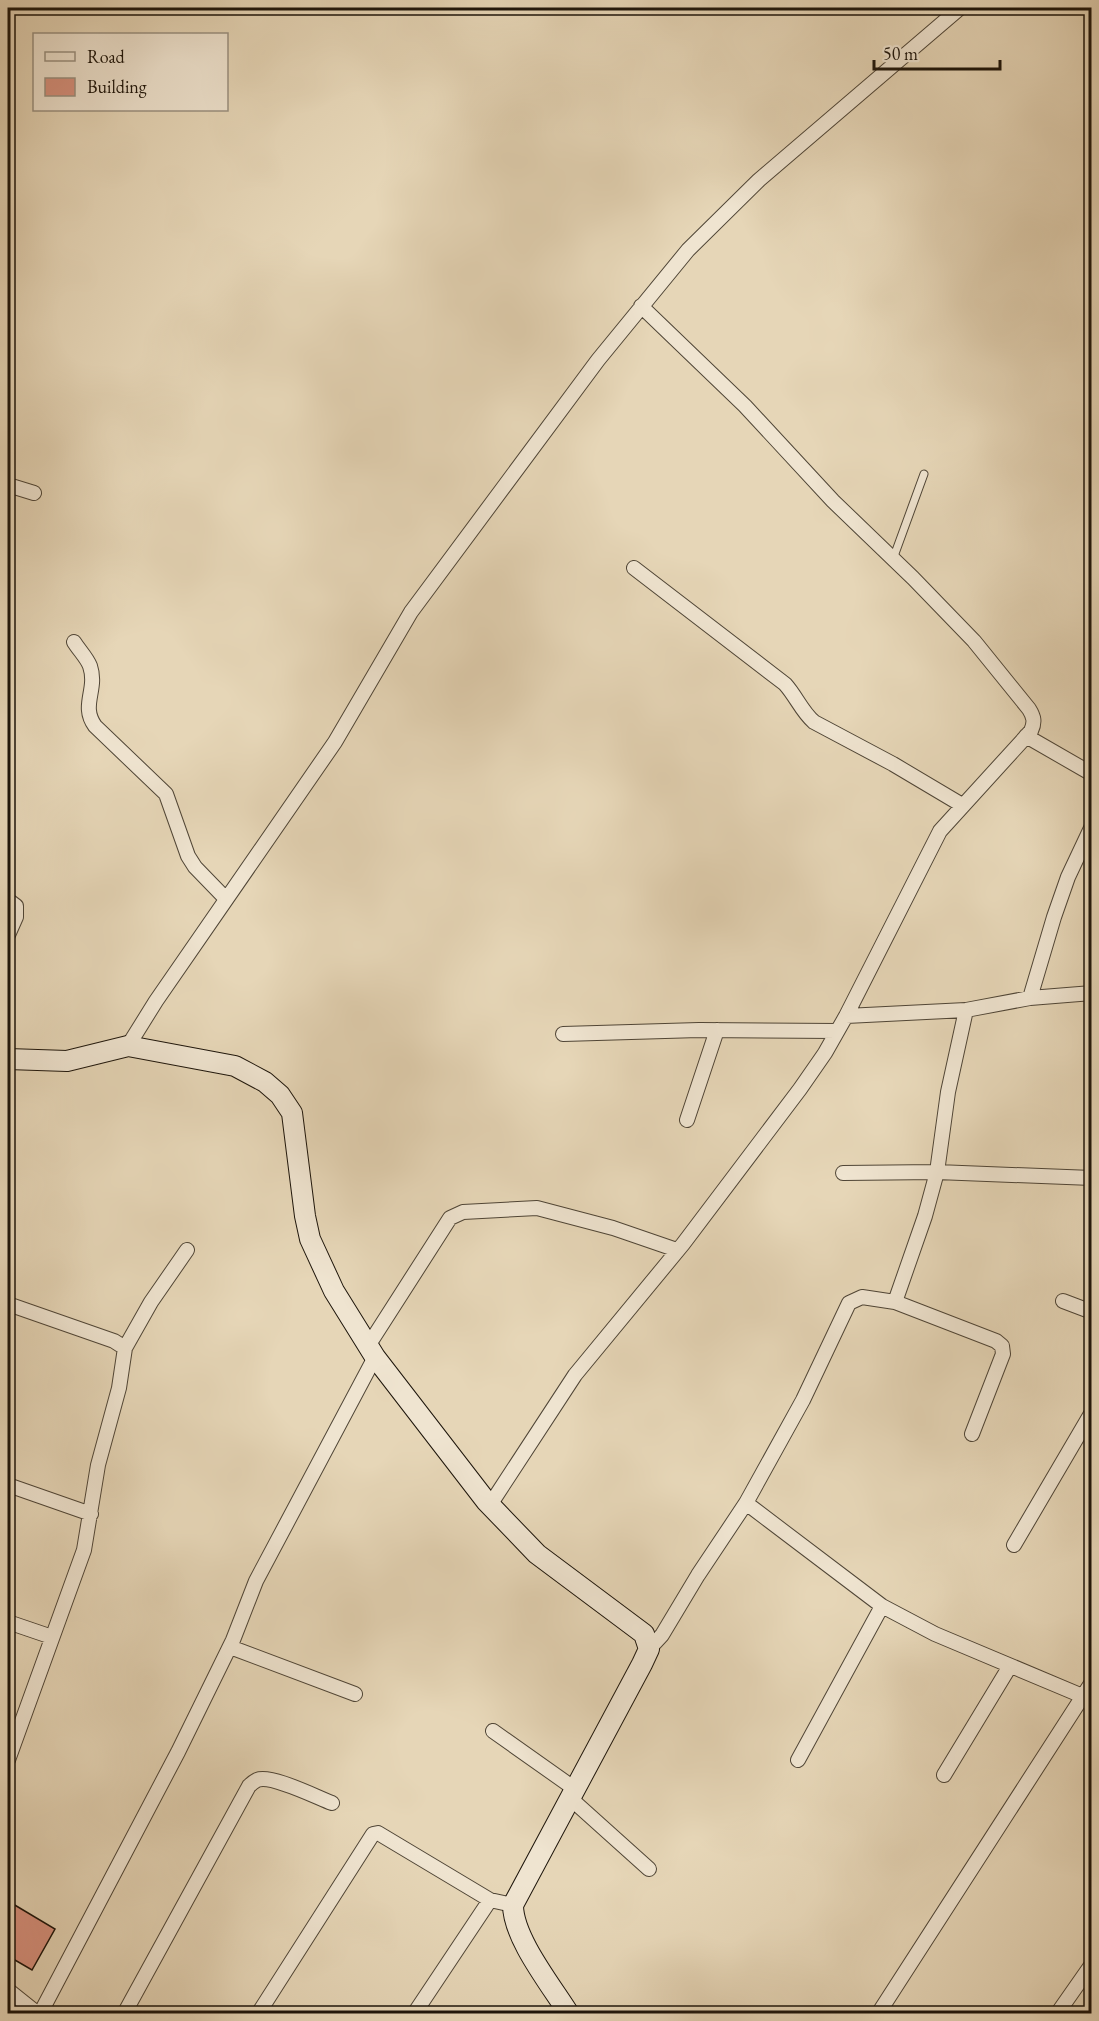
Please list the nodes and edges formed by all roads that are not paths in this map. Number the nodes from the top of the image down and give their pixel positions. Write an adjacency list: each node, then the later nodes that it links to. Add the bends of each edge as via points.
1 (960, 8): 2 (street, via 759,180 688,250)
2 (642, 306): 6 (street); 14 (street, via 411,612 335,742)
3 (924, 474): 6 (lane)
4 (8, 484): 5 (street)
5 (34, 493)
6 (893, 559): 9 (street, via 974,641 1029,709 1034,725)
7 (634, 567): 11 (street, via 785,684 814,722)
8 (74, 642): 14 (street, via 92,674 88,716 166,794 188,856)
9 (1026, 736): 10 (street); 11 (street)
10 (1092, 774)
11 (962, 805): 19 (street, via 931,847)
12 (1092, 826): 17 (street, via 1068,877)
13 (8, 900): 15 (street, via 16,906 16,917)
14 (226, 900): 23 (street)
15 (8, 935)
16 (1092, 993): 17 (street)
17 (1030, 998): 18 (street)
18 (966, 1010): 19 (street); 26 (street, via 948,1092)
19 (846, 1016): 21 (street)
20 (717, 1030): 21 (street); 22 (street); 25 (street)
21 (837, 1031): 30 (street, via 800,1089)
22 (563, 1034)
23 (128, 1046): 24 (street, via 67,1061); 36 (street, via 235,1066 280,1095 292,1113 310,1239 334,1291)
24 (8, 1059)
25 (687, 1120)
26 (937, 1172): 27 (street); 28 (street); 32 (street)
27 (843, 1173)
28 (1092, 1178)
29 (187, 1250): 35 (street)
30 (677, 1250): 36 (street, via 537,1208 463,1212 450,1218); 41 (street, via 575,1375)
31 (1063, 1300): 34 (street)
32 (895, 1302): 38 (street, via 1002,1346 1003,1354); 40 (street, via 862,1298 849,1303 803,1400)
33 (8, 1304): 35 (street)
34 (1092, 1312)
35 (125, 1348): 42 (street)
36 (372, 1352): 41 (street); 47 (street, via 256,1581)
37 (1092, 1412): 43 (street)
38 (972, 1434)
39 (8, 1485): 42 (street)
40 (746, 1503): 44 (street); 48 (street, via 662,1635)
41 (490, 1505): 48 (street, via 537,1554 644,1634)
42 (91, 1514): 46 (street, via 84,1550)
43 (1014, 1545)
44 (882, 1606): 49 (street); 56 (street)
45 (8, 1622): 46 (street)
46 (52, 1637): 53 (street)
47 (230, 1647): 51 (street); 65 (street)
48 (648, 1649): 58 (street)
49 (1010, 1666): 52 (street); 57 (street)
50 (1092, 1682): 52 (street)
51 (355, 1694)
52 (1087, 1698): 70 (street)
53 (13, 1727): 55 (street)
54 (493, 1731): 58 (street)
55 (8, 1760)
56 (798, 1760)
57 (944, 1775)
58 (573, 1794): 60 (street); 62 (street)
59 (332, 1803): 66 (street, via 275,1781 256,1780 249,1786)
60 (649, 1869)
61 (490, 1900): 62 (street); 67 (street, via 378,1833 373,1834); 68 (street)
62 (513, 1905): 69 (street, via 520,1936)
63 (1092, 1964): 71 (street)
64 (8, 1990): 65 (street)
65 (39, 2013)
66 (124, 2013)
67 (258, 2013)
68 (414, 2013)
69 (569, 2013)
70 (878, 2013)
71 (1057, 2013)

